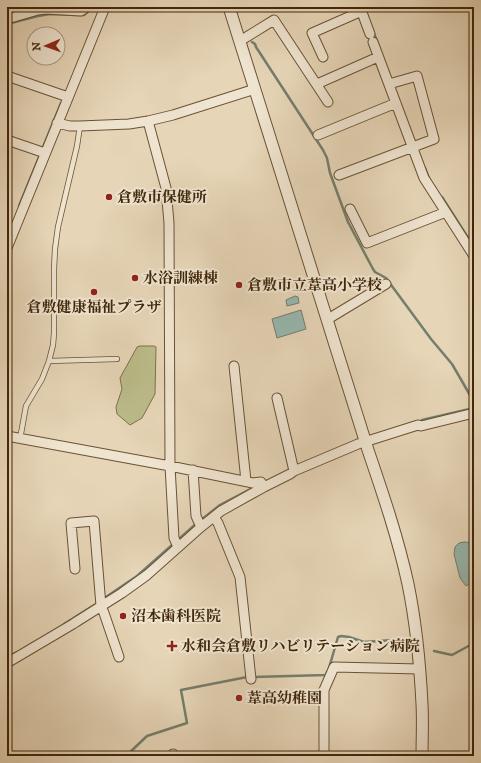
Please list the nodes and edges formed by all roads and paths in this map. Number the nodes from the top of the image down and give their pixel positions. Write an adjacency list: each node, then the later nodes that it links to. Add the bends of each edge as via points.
1 (86, 7): 5 (street, via 81,11 38,10)
2 (105, 7): 13 (street)
3 (229, 7): 6 (street)
4 (361, 9): 7 (street, via 312,33); 8 (street)
5 (7, 19)
6 (240, 40): 11 (street, via 274,20); 12 (street)
7 (323, 57)
8 (378, 57): 10 (street); 11 (street)
9 (7, 76): 13 (street)
10 (391, 83): 15 (street); 21 (street, via 417,76 434,139)
11 (317, 84): 14 (street)
12 (254, 89): 16 (street); 30 (street)
13 (66, 96): 17 (street)
14 (328, 102)
15 (396, 103): 19 (street); 21 (street)
16 (148, 121): 18 (street); 39 (street, via 166,188 169,222)
17 (58, 123): 18 (street); 22 (street)
18 (80, 126): 32 (lane, via 55,249 54,333)
19 (318, 135)
20 (7, 140): 22 (street)
21 (415, 146): 23 (street); 25 (street, via 424,178)
22 (42, 153): 26 (street)
23 (339, 176)
24 (350, 209): 25 (street, via 367,243)
25 (446, 212): 28 (street)
26 (10, 231): 27 (street)
27 (7, 248)
28 (474, 256)
29 (386, 284): 30 (street)
30 (328, 319): 38 (street)
31 (117, 358): 32 (lane)
32 (49, 361): 37 (lane, via 26,406)
33 (234, 366): 42 (street)
34 (277, 398): 41 (street)
35 (474, 413): 38 (street, via 418,425)
36 (7, 436): 37 (street)
37 (20, 439): 39 (street)
38 (366, 442): 41 (street); 51 (street, via 392,520 408,585)
39 (170, 466): 40 (street); 46 (street, via 174,538)
40 (193, 470): 42 (street); 45 (street, via 196,516)
41 (294, 471): 43 (street)
42 (246, 481): 43 (street)
43 (263, 485): 44 (street)
44 (214, 517): 45 (street); 52 (street, via 240,577)
45 (199, 524): 46 (street)
46 (177, 543): 48 (street, via 147,574 122,593)
47 (75, 569): 48 (street, via 71,523 94,521)
48 (100, 604): 49 (street); 50 (street, via 73,624)
49 (119, 657)
50 (7, 663)
51 (420, 670): 53 (street, via 334,667 324,690); 54 (street)
52 (251, 679)
53 (324, 756)
54 (422, 756)

